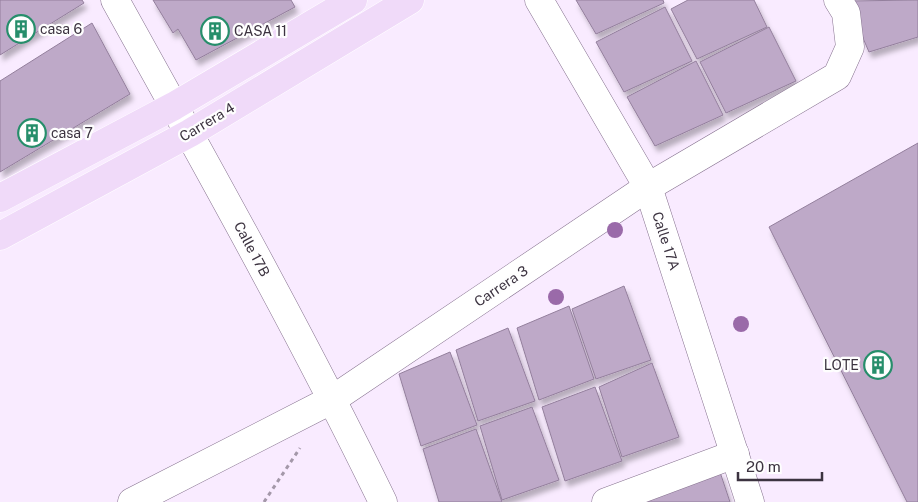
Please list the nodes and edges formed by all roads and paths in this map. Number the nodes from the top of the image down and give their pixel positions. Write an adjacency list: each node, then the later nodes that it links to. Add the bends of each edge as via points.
1 (115, 0): 6 (street, Calle 17B)
2 (353, 0): 6 (main road)
3 (410, 0): 7 (main road, Carrera 4)
4 (539, 0): 8 (street, Calle 17A)
5 (838, 0): 8 (street, Carrera 3, via 846,13 850,47 837,76)
6 (174, 106): 7 (street, Calle 17B); 9 (main road)
7 (190, 133): 10 (main road, Carrera 4); 11 (street, Calle 17B)
8 (648, 187): 11 (street, Carrera 3); 12 (street, Calle 17A)
9 (0, 198)
10 (0, 236)
11 (333, 399): 13 (street, Carrera 3); 14 (street, Calle 17B)
12 (735, 454): 15 (street); 16 (street, Calle 17A)
13 (132, 502)
14 (383, 502)
15 (606, 502)
16 (750, 502)

